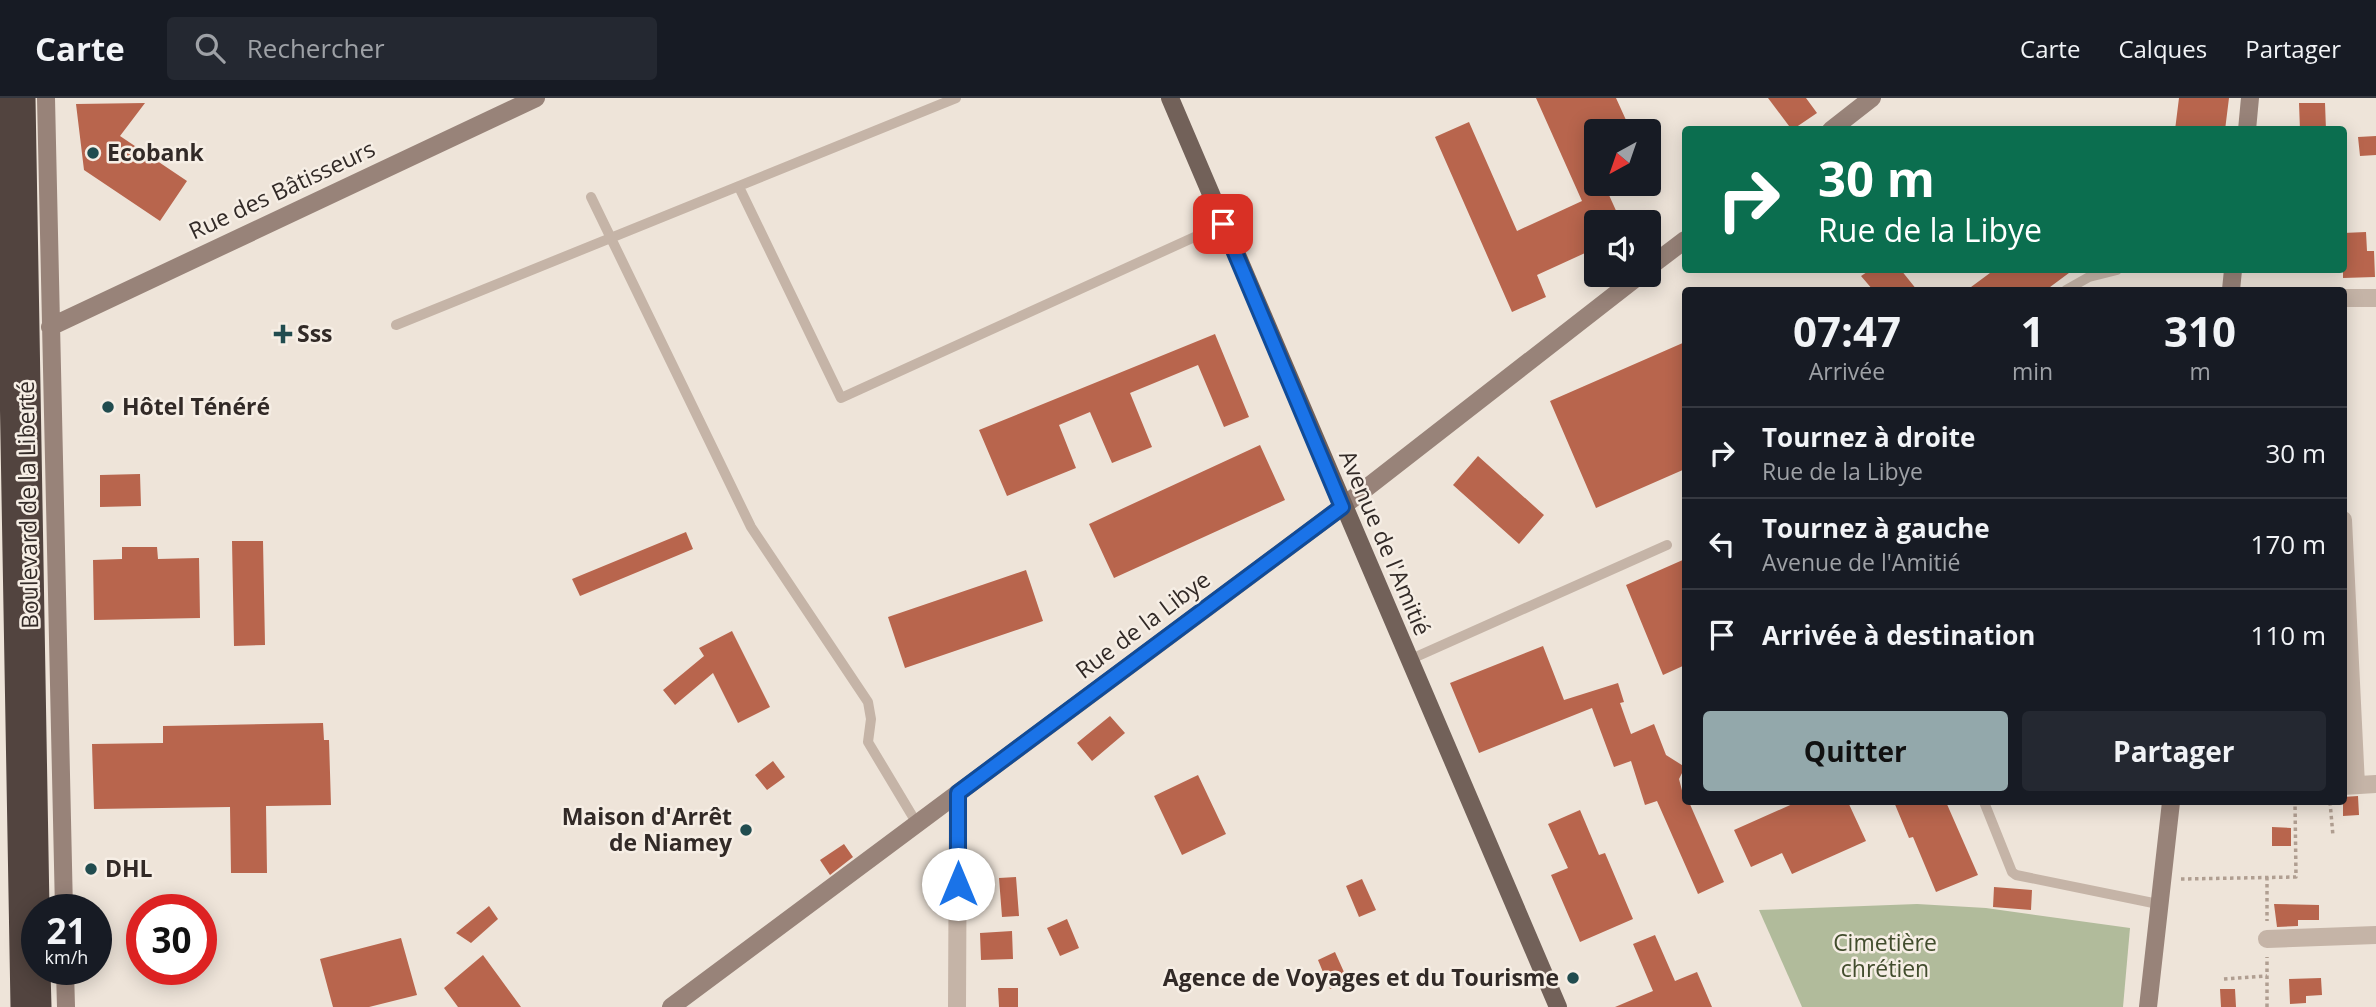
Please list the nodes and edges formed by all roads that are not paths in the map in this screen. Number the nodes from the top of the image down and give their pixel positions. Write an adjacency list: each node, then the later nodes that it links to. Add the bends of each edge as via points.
1 (5, 98): 41 (highway, Boulevard de la Liberté)
2 (25, 98): 34 (highway, Boulevard de la Liberté)
3 (46, 98): 23 (street, Boulevard de la Liberté)
4 (536, 98): 23 (street, Rue des Bâtisseurs)
5 (956, 98): 11 (lane)
6 (1170, 98): 13 (main road, Avenue de l'Amitié)
7 (1872, 98): 9 (street)
8 (2250, 98): 10 (street)
9 (1836, 126)
10 (2247, 126)
11 (739, 187): 13 (lane, via 841,398); 14 (lane)
12 (591, 197): 14 (lane)
13 (1223, 224): 24 (main road, Avenue de l'Amitié)
14 (610, 240): 22 (lane); 33 (lane, via 751,527 868,702 868,742)
15 (1682, 242): 16 (street)
16 (1661, 258)
17 (2105, 273): 19 (lane)
18 (1625, 287): 24 (street, Rue de la Libye)
19 (2071, 287)
20 (2347, 298): 21 (street)
21 (2376, 298)
22 (396, 325)
23 (50, 327): 35 (street, Boulevard de la Liberté)
24 (1342, 507): 26 (main road, Avenue de l'Amitié); 30 (street, Rue de la Libye)
25 (1667, 545): 26 (lane)
26 (1409, 660): 46 (main road, Avenue de l'Amitié)
27 (2347, 672): 29 (street)
28 (2376, 784): 29 (street)
29 (2350, 786)
30 (958, 793): 33 (street, Rue de la Libye); 45 (street)
31 (1985, 805): 36 (lane, via 2016,875)
32 (2171, 805): 36 (street)
33 (916, 822): 44 (street, Rue de la Libye)
34 (39, 894)
35 (64, 894)
36 (2158, 904): 47 (street)
37 (2376, 935): 38 (street)
38 (2267, 939)
39 (40, 985): 42 (highway)
40 (65, 985): 43 (street)
41 (21, 1007)
42 (41, 1007)
43 (66, 1007)
44 (671, 1007)
45 (957, 1007)
46 (1558, 1007)
47 (2148, 1007)

